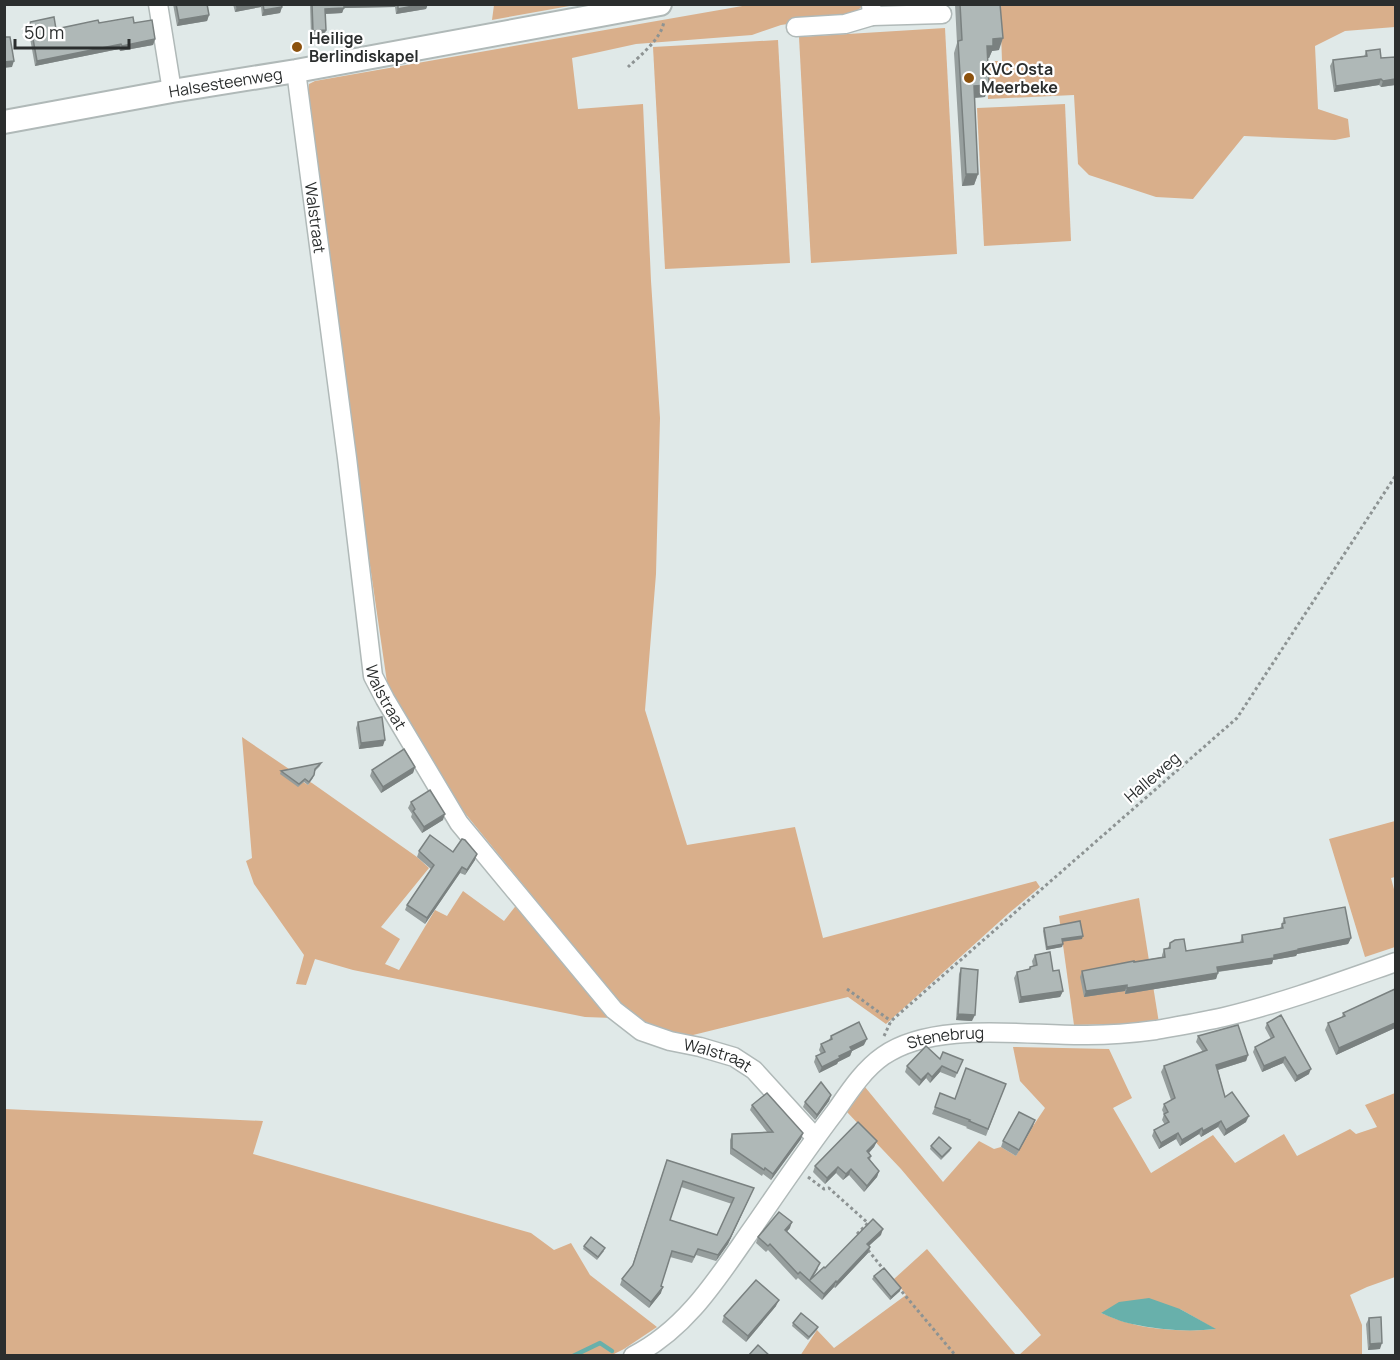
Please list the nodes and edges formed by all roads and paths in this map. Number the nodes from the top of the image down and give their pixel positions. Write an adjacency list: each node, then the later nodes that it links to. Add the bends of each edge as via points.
1 (158, 4): 8 (street)
2 (662, 10): 6 (path, via 663,28); 7 (main road, Halsesteenweg)
3 (872, 10): 4 (street); 5 (street, via 845,24)
4 (942, 14)
5 (796, 27)
6 (628, 67)
7 (296, 71): 8 (main road, Halsesteenweg); 15 (street, Walstraat, via 373,676 459,823 614,1010 641,1031 734,1057 754,1070)
8 (172, 91): 9 (main road, Halsesteenweg)
9 (4, 122)
10 (1395, 475): 13 (path, Halleweg, via 1237,718)
11 (1395, 962): 14 (street, Stenebrug, via 1286,1000 1153,1030 1088,1035 964,1032 929,1037)
12 (848, 989): 13 (path)
13 (891, 1021): 14 (path, via 882,1040)
14 (883, 1056): 15 (street, Stenebrug, via 864,1073)
15 (815, 1137): 16 (street, Stenebrug)
16 (795, 1166): 17 (path, via 824,1189 829,1188 868,1223 856,1235); 19 (street, Stenebrug, via 718,1279 691,1311 667,1334)
17 (885, 1271)
18 (892, 1280): 20 (path)
19 (633, 1356)
20 (956, 1356)

